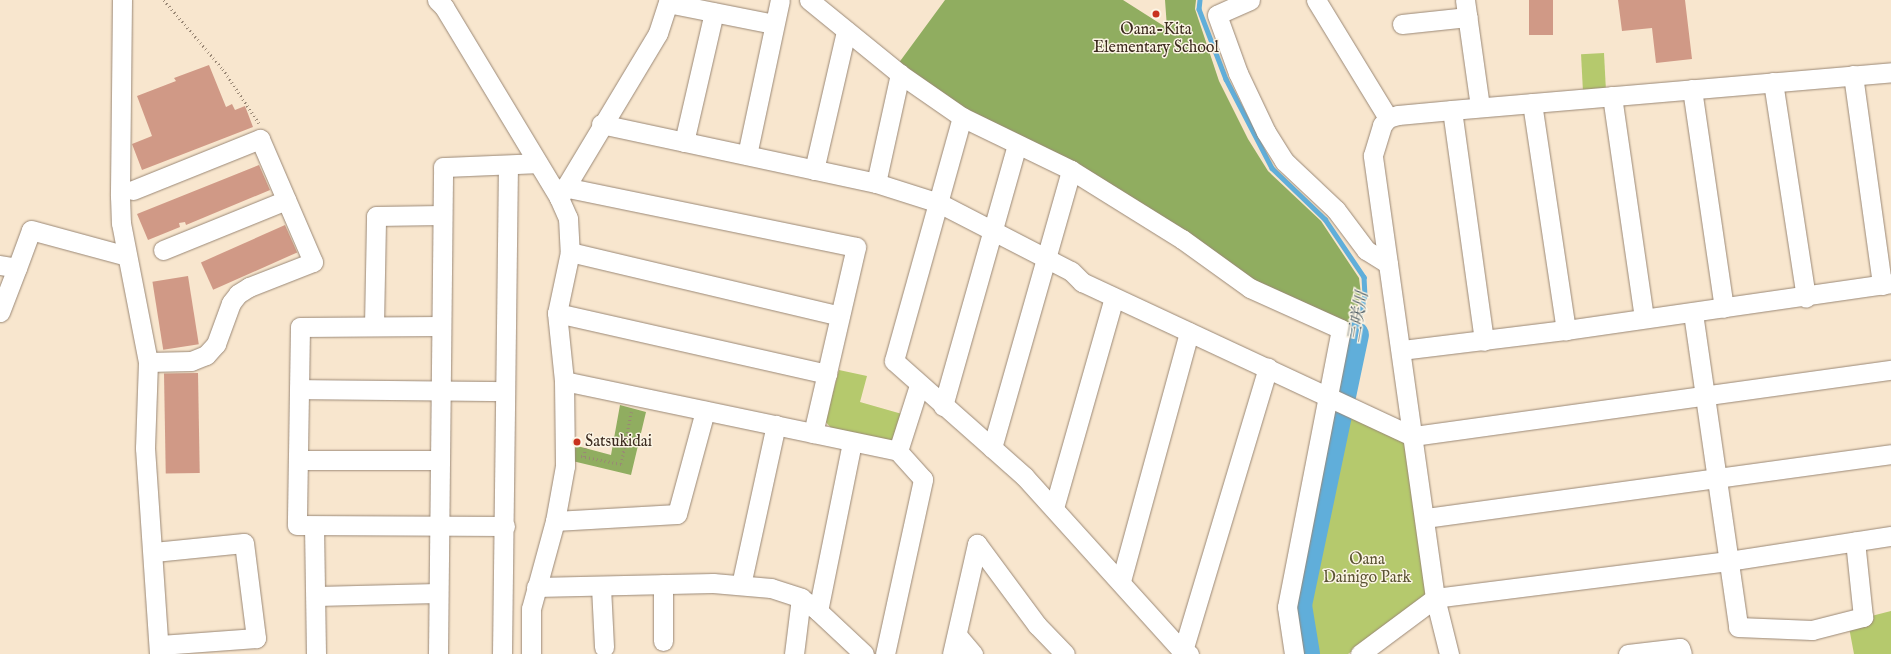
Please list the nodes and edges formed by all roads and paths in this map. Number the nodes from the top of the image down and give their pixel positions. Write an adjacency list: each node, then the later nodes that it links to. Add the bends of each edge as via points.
1 (122, 0): 43 (street, via 120,196)
2 (164, 0): 26 (path, via 223,69 253,111 262,130)
3 (780, 0): 11 (street)
4 (1250, 0): 45 (street, via 1217,14 1238,73 1266,132 1284,161 1336,210 1366,250)
5 (1316, 0): 24 (street)
6 (668, 1): 10 (street); 25 (street, via 658,33)
7 (445, 2): 30 (street)
8 (813, 2): 13 (street)
9 (1467, 9): 12 (street); 21 (street)
10 (714, 12): 11 (street); 27 (street)
11 (774, 24): 29 (street)
12 (1402, 24)
13 (846, 31): 15 (street); 32 (street)
14 (1891, 72): 16 (street)
15 (900, 74): 23 (street); 34 (street)
16 (1853, 75): 17 (street); 47 (street)
17 (1773, 82): 18 (street); 49 (street)
18 (1692, 89): 19 (street); 50 (street)
19 (1612, 96): 20 (street); 55 (street)
20 (1532, 103): 21 (street); 58 (street)
21 (1480, 107): 22 (street)
22 (1452, 110): 24 (street); 60 (street)
23 (962, 117): 28 (street); 38 (street)
24 (1388, 118): 45 (street, via 1382,125 1373,155)
25 (601, 124): 27 (street); 36 (street)
26 (260, 139): 35 (street); 37 (street)
27 (684, 142): 29 (street)
28 (1017, 144): 33 (street); 40 (street)
29 (747, 156): 32 (street)
30 (536, 164): 31 (street); 36 (street)
31 (508, 166): 39 (street, via 442,167); 70 (street)
32 (814, 170): 34 (street)
33 (1071, 170): 44 (street); 72 (street, via 1182,239 1250,288 1341,329)
34 (876, 183): 38 (street)
35 (134, 190)
36 (561, 192): 42 (street, via 568,218); 54 (street, via 856,247)
37 (286, 200): 41 (street); 62 (street, via 313,262 249,287 238,294 231,303 218,339 206,355 191,361)
38 (939, 203): 40 (street); 67 (street, via 894,362)
39 (442, 215): 56 (street, via 376,216); 57 (street)
40 (993, 231): 44 (street); 73 (street)
41 (163, 250)
42 (570, 252): 52 (street); 54 (street)
43 (127, 256): 46 (street, via 31,230); 62 (street)
44 (1046, 258): 48 (street, via 1071,271 1082,282); 81 (street)
45 (1388, 264): 61 (street)
46 (9, 267): 51 (street)
47 (1886, 284): 49 (street)
48 (1114, 297): 59 (street); 89 (street)
49 (1806, 298): 50 (street)
50 (1724, 308): 53 (street)
51 (0, 312)
52 (557, 313): 65 (street); 66 (street)
53 (1693, 313): 55 (street); 71 (street)
54 (840, 316): 65 (street)
55 (1644, 318): 58 (street)
56 (374, 325): 57 (street); 68 (street, via 300,327)
57 (441, 326): 69 (street)
58 (1566, 330): 60 (street)
59 (1190, 332): 63 (street); 99 (street)
60 (1484, 341): 61 (street)
61 (1402, 350): 78 (street)
62 (148, 362): 97 (street, via 145,448)
63 (1268, 368): 72 (street); 124 (street)
64 (1891, 370): 71 (street)
65 (827, 374): 77 (street)
66 (564, 381): 75 (street); 91 (street, via 564,466)
67 (919, 385): 73 (street); 82 (street)
68 (299, 390): 69 (street); 86 (street)
69 (440, 391): 70 (street); 87 (street)
70 (504, 391): 94 (street)
71 (1704, 396): 78 (street); 88 (street)
72 (1335, 400): 78 (street); 125 (street, via 1287,607)
73 (943, 406): 81 (street)
74 (631, 408): 85 (path, via 622,464)
75 (705, 410): 76 (street); 91 (street, via 677,514)
76 (776, 425): 77 (street); 101 (street)
77 (813, 433): 79 (street)
78 (1413, 436): 90 (street)
79 (852, 442): 82 (street); 108 (street)
80 (585, 448): 85 (path)
81 (992, 448): 89 (street, via 1024,476)
82 (898, 450): 120 (street, via 923,479)
83 (1891, 454): 88 (street)
84 (577, 455): 85 (path)
85 (584, 456)
86 (298, 460): 87 (street); 93 (street, via 297,525)
87 (440, 460): 92 (street)
88 (1717, 479): 90 (street); 98 (street)
89 (1054, 508): 99 (street)
90 (1425, 518): 107 (street)
91 (555, 520): 102 (street)
92 (439, 525): 93 (street); 94 (street); 104 (street)
93 (314, 526): 105 (street)
94 (505, 526): 116 (street)
95 (1891, 536): 96 (street)
96 (1855, 542): 98 (street); 98 (street, via 1863,617 1812,630 1738,627)
97 (154, 552): 113 (street); 113 (street, via 244,543 256,638)
98 (1729, 561): 107 (street)
99 (1121, 582): 124 (street)
100 (663, 584): 101 (street); 103 (street); 110 (street)
101 (741, 585): 106 (street, via 772,588)
102 (536, 587): 103 (street); 117 (street, via 531,609)
103 (600, 587): 112 (street)
104 (438, 593): 105 (street); 115 (street)
105 (316, 596): 114 (street)
106 (800, 598): 108 (street); 118 (street)
107 (1435, 598): 126 (street); 127 (street)
108 (818, 611): 111 (street)
109 (957, 635): 121 (street); 122 (street); 123 (street, via 977,544 1052,642)
110 (663, 641)
111 (847, 646): 119 (street)
112 (604, 647)
113 (159, 650)
114 (316, 654)
115 (438, 654)
116 (502, 654)
117 (531, 654)
118 (794, 654)
119 (864, 654)
120 (885, 654)
121 (952, 654)
122 (974, 654)
123 (1065, 654)
124 (1185, 654)
125 (1294, 654)
126 (1360, 654)
127 (1449, 654)
128 (1628, 654): 129 (street, via 1680,648)
129 (1682, 654)

